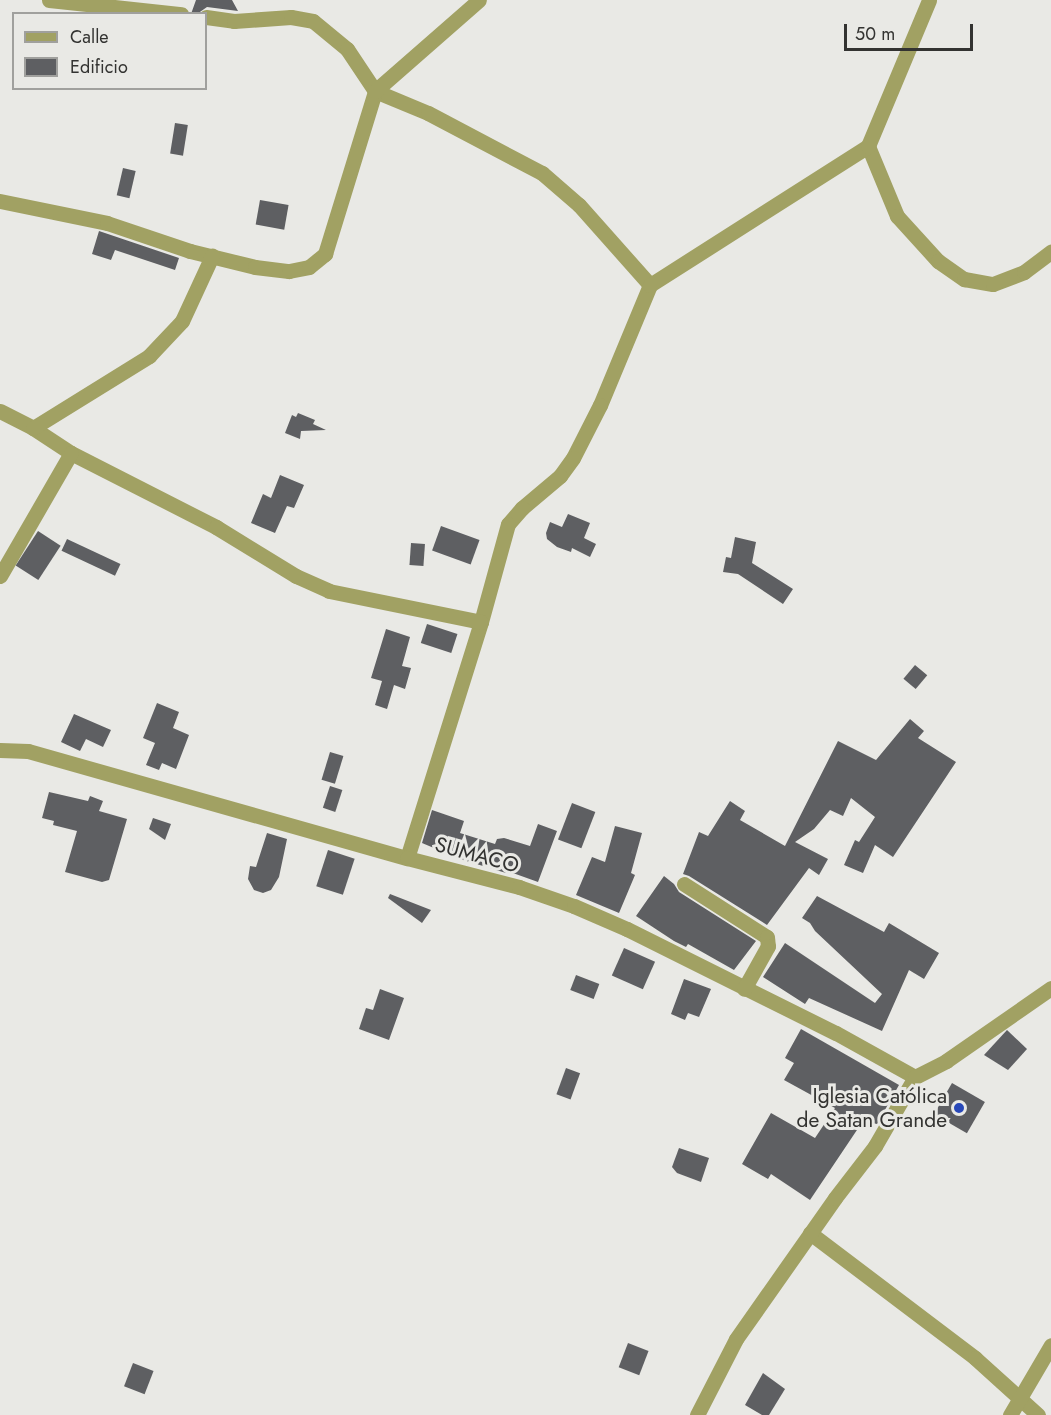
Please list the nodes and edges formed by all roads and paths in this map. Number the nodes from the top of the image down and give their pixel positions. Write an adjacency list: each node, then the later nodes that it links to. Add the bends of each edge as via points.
1 (49, 0): 4 (street)
2 (479, 0): 6 (street)
3 (929, 0): 7 (street)
4 (162, 12)
5 (207, 17): 6 (street, via 234,21 291,17 314,21 347,49)
6 (375, 91): 10 (street, via 325,254 309,267 289,271); 11 (street, via 394,96 542,173 579,205)
7 (868, 146): 9 (street, via 897,216 938,261 964,279 993,284 1024,272); 11 (street)
8 (0, 201): 10 (street, via 107,223)
9 (1051, 252)
10 (212, 256): 13 (street, via 182,321 149,356)
11 (650, 285): 16 (street, via 600,405 573,458 560,476 508,524)
12 (0, 411): 13 (street)
13 (33, 428): 14 (street)
14 (71, 453): 15 (street); 16 (street, via 216,527 296,576 329,591)
15 (0, 576)
16 (481, 622): 18 (street)
17 (0, 750): 18 (street, SUMACO, via 28,751)
18 (407, 858): 20 (street, SUMACO, via 519,887 574,906)
19 (684, 884): 20 (street, via 767,937 768,946)
20 (744, 989): 22 (street, SUMACO)
21 (1050, 995): 22 (street)
22 (915, 1077): 23 (street, via 875,1146)
23 (810, 1233): 25 (street, via 975,1358); 26 (street, via 736,1340)
24 (1051, 1345): 25 (street)
25 (1019, 1397): 27 (street); 28 (street)
26 (697, 1415)
27 (1010, 1415)
28 (1038, 1415)

